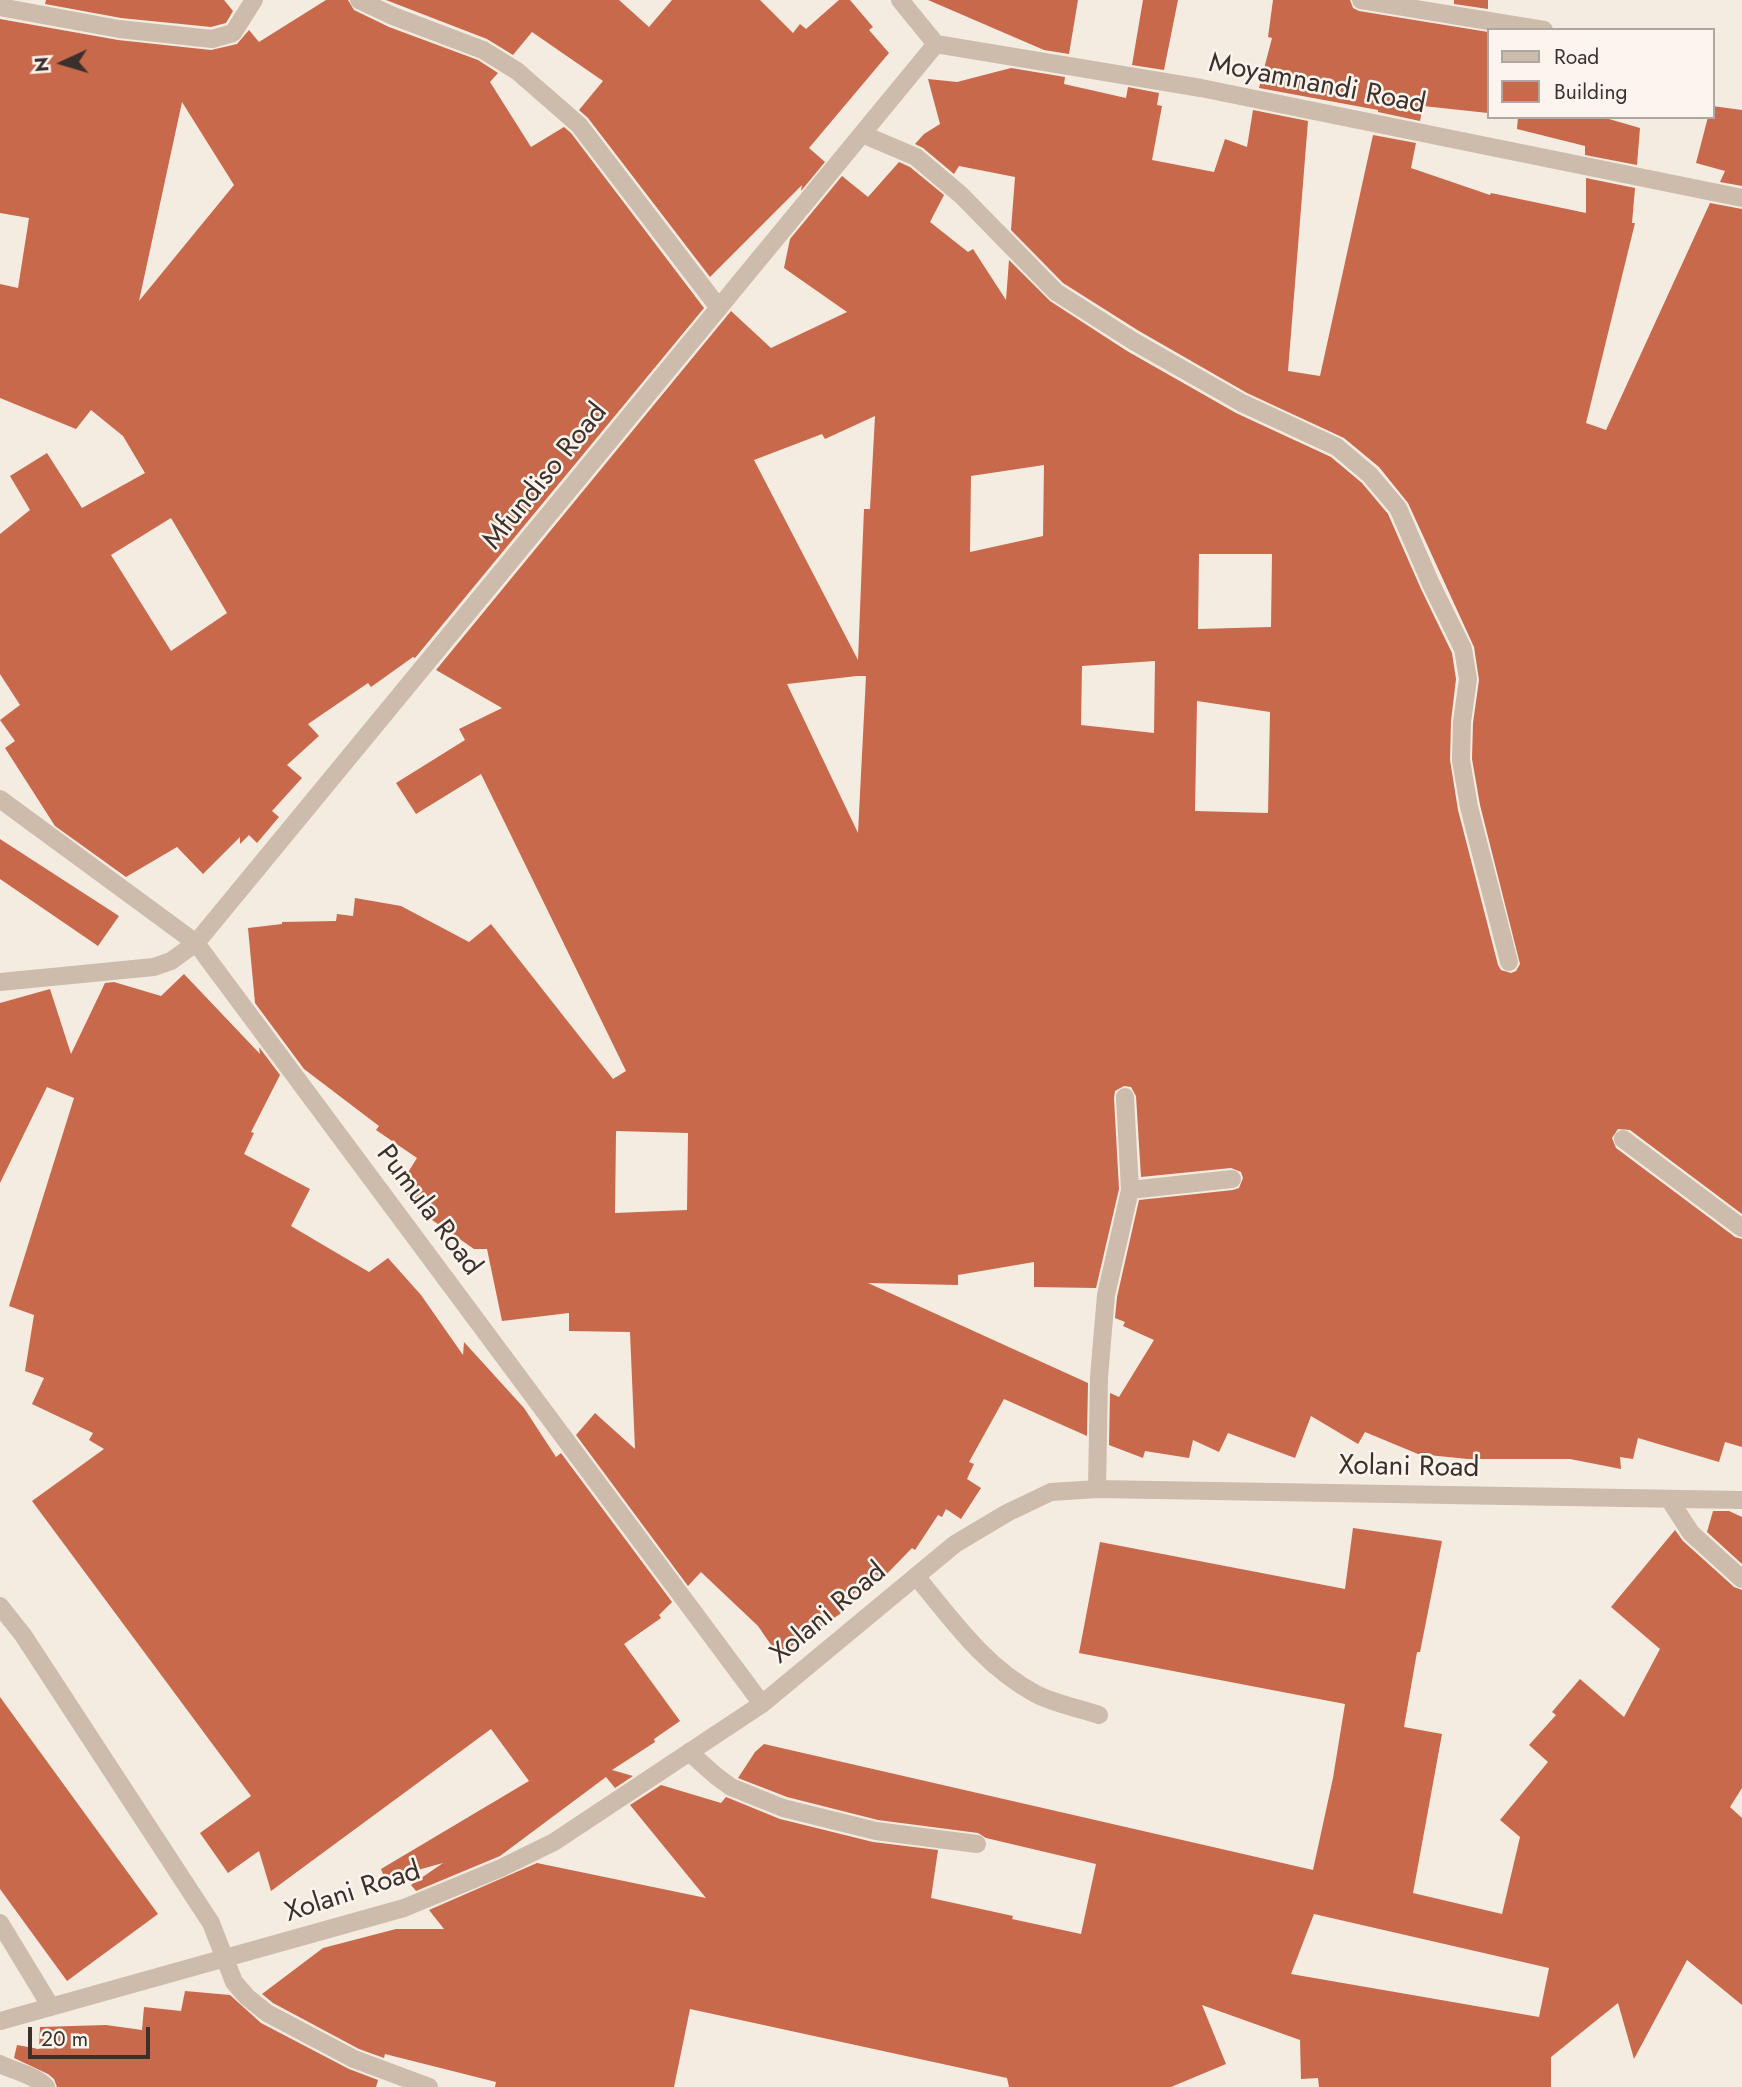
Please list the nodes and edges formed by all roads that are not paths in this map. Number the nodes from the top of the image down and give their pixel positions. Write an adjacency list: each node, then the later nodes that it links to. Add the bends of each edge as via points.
1 (254, 0): 5 (street, via 233,33 212,39 119,29)
2 (359, 0): 10 (street, via 483,50 562,108)
3 (900, 0): 7 (street)
4 (1361, 0): 6 (street)
5 (0, 7)
6 (1532, 28)
7 (936, 44): 8 (street, Mfundiso Road); 9 (street, Moyamnandi Road, via 1201,88)
8 (862, 134): 10 (street, Mfundiso Road); 13 (street, via 916,157 961,195 1056,292 1242,403 1337,447 1370,475 1398,508 1463,649 1468,679 1461,760)
9 (1742, 198)
10 (719, 308): 12 (street, Mfundiso Road)
11 (0, 799): 12 (street, Pumula Road)
12 (196, 943): 14 (street, Mfundiso Road, via 154,967); 26 (street, Pumula Road)
13 (1509, 962)
14 (0, 982)
15 (1125, 1097): 18 (street)
16 (1623, 1139): 19 (street)
17 (1231, 1179): 18 (street)
18 (1129, 1189): 20 (street, via 1106,1294)
19 (1742, 1228)
20 (1097, 1489): 21 (street, Xolani Road); 23 (street, Xolani Road, via 1051,1492 1007,1513 955,1544)
21 (1669, 1499): 22 (street, Xolani Road); 24 (street, via 1691,1533)
22 (1742, 1500)
23 (916, 1576): 26 (street, Xolani Road); 27 (street, via 969,1641 1005,1675 1039,1696)
24 (1742, 1579)
25 (0, 1606): 31 (street, via 211,1923)
26 (762, 1704): 28 (street, Xolani Road)
27 (1099, 1715)
28 (689, 1752): 29 (street, via 731,1787 783,1808 876,1831); 31 (street, Xolani Road, via 554,1842 501,1868 404,1908)
29 (977, 1844)
30 (0, 1923): 32 (street)
31 (224, 1960): 32 (street, Xolani Road); 36 (street, via 234,1982 267,2013 354,2059)
32 (51, 2007): 33 (street, Xolani Road)
33 (0, 2021)
34 (0, 2064): 35 (street, via 40,2080)
35 (46, 2087)
36 (429, 2087)

